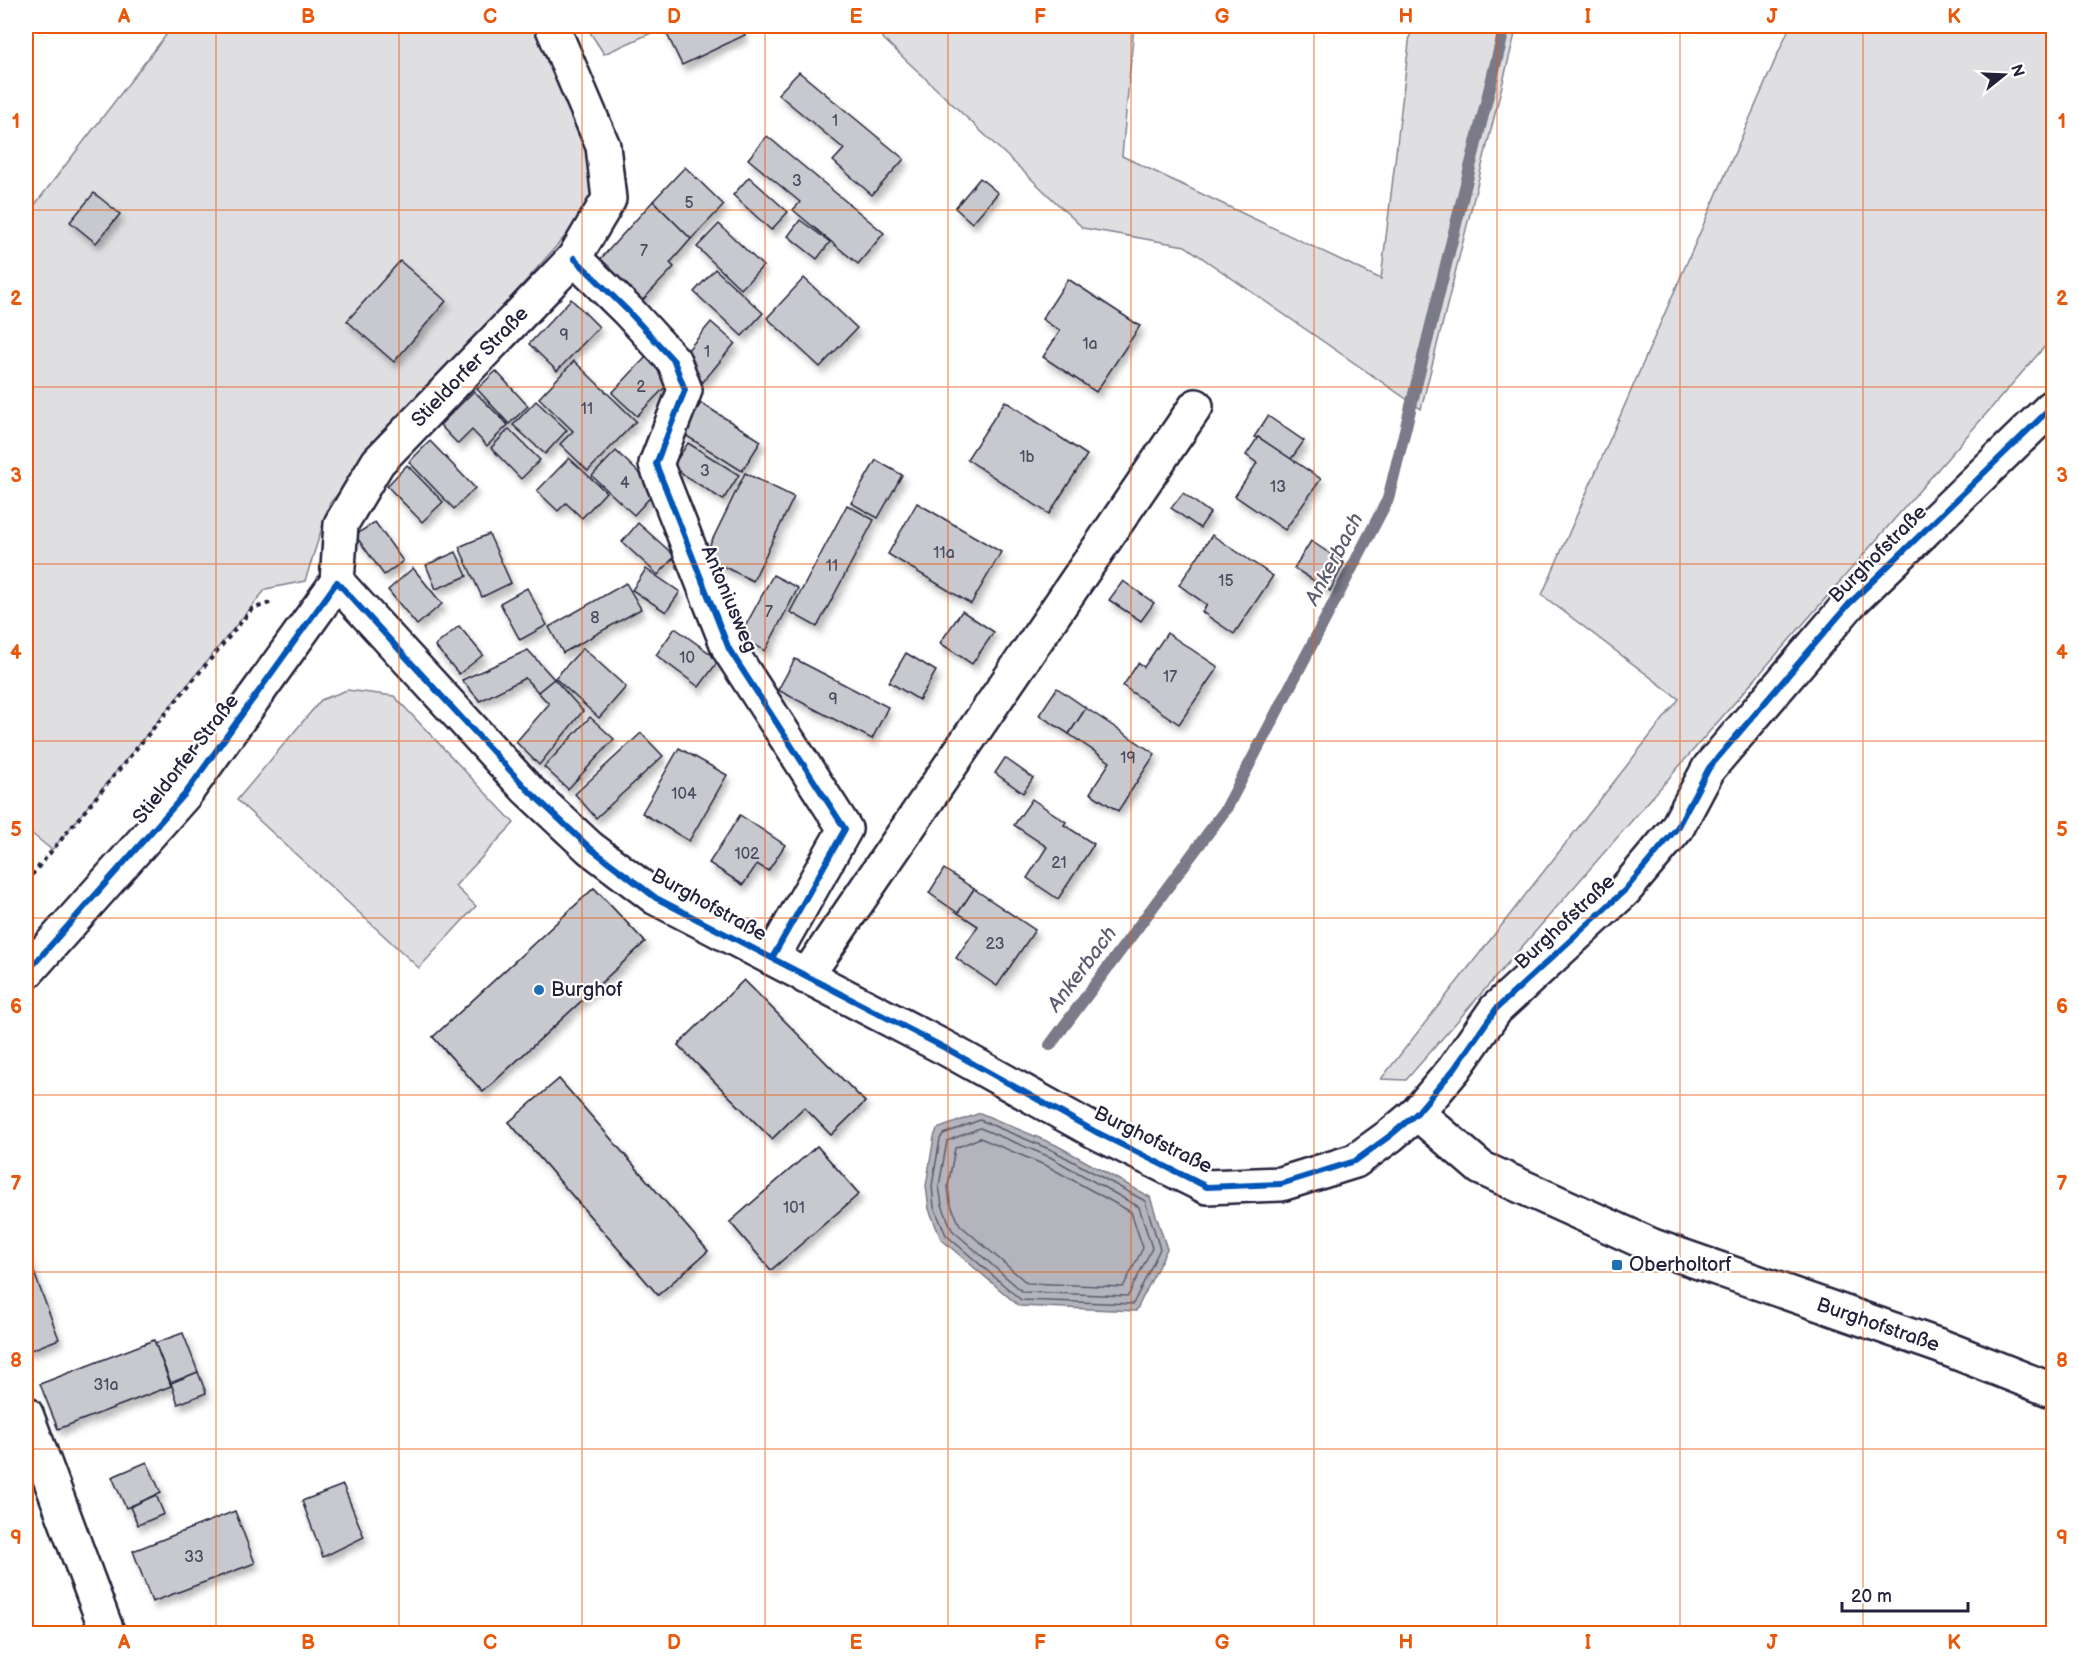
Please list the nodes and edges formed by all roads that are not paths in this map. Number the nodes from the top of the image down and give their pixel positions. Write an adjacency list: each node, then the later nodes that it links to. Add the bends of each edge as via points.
1 (552, 26): 2 (street, Stieldorfer Straße, via 603,146 609,199)
2 (574, 258): 5 (street, Stieldorfer Straße, via 378,462 341,524); 6 (street, Antoniusweg, via 674,361 685,390 656,464 729,649 845,829)
3 (2054, 405): 9 (street, Burghofstraße, via 1849,604 1708,768 1677,828 1625,890 1496,1009)
4 (1196, 406): 8 (street)
5 (337, 582): 6 (street, Burghofstraße, via 527,789 590,848 656,898); 7 (street, Stieldorfer Straße, via 185,794)
6 (772, 958): 8 (street, Burghofstraße)
7 (26, 973)
8 (806, 977): 9 (street, Burghofstraße, via 1207,1187 1281,1184 1355,1161)
9 (1417, 1113): 10 (street, Burghofstraße, via 1481,1168 1653,1246 1940,1346)
10 (2054, 1391)
11 (26, 1414): 12 (street)
12 (108, 1634)

